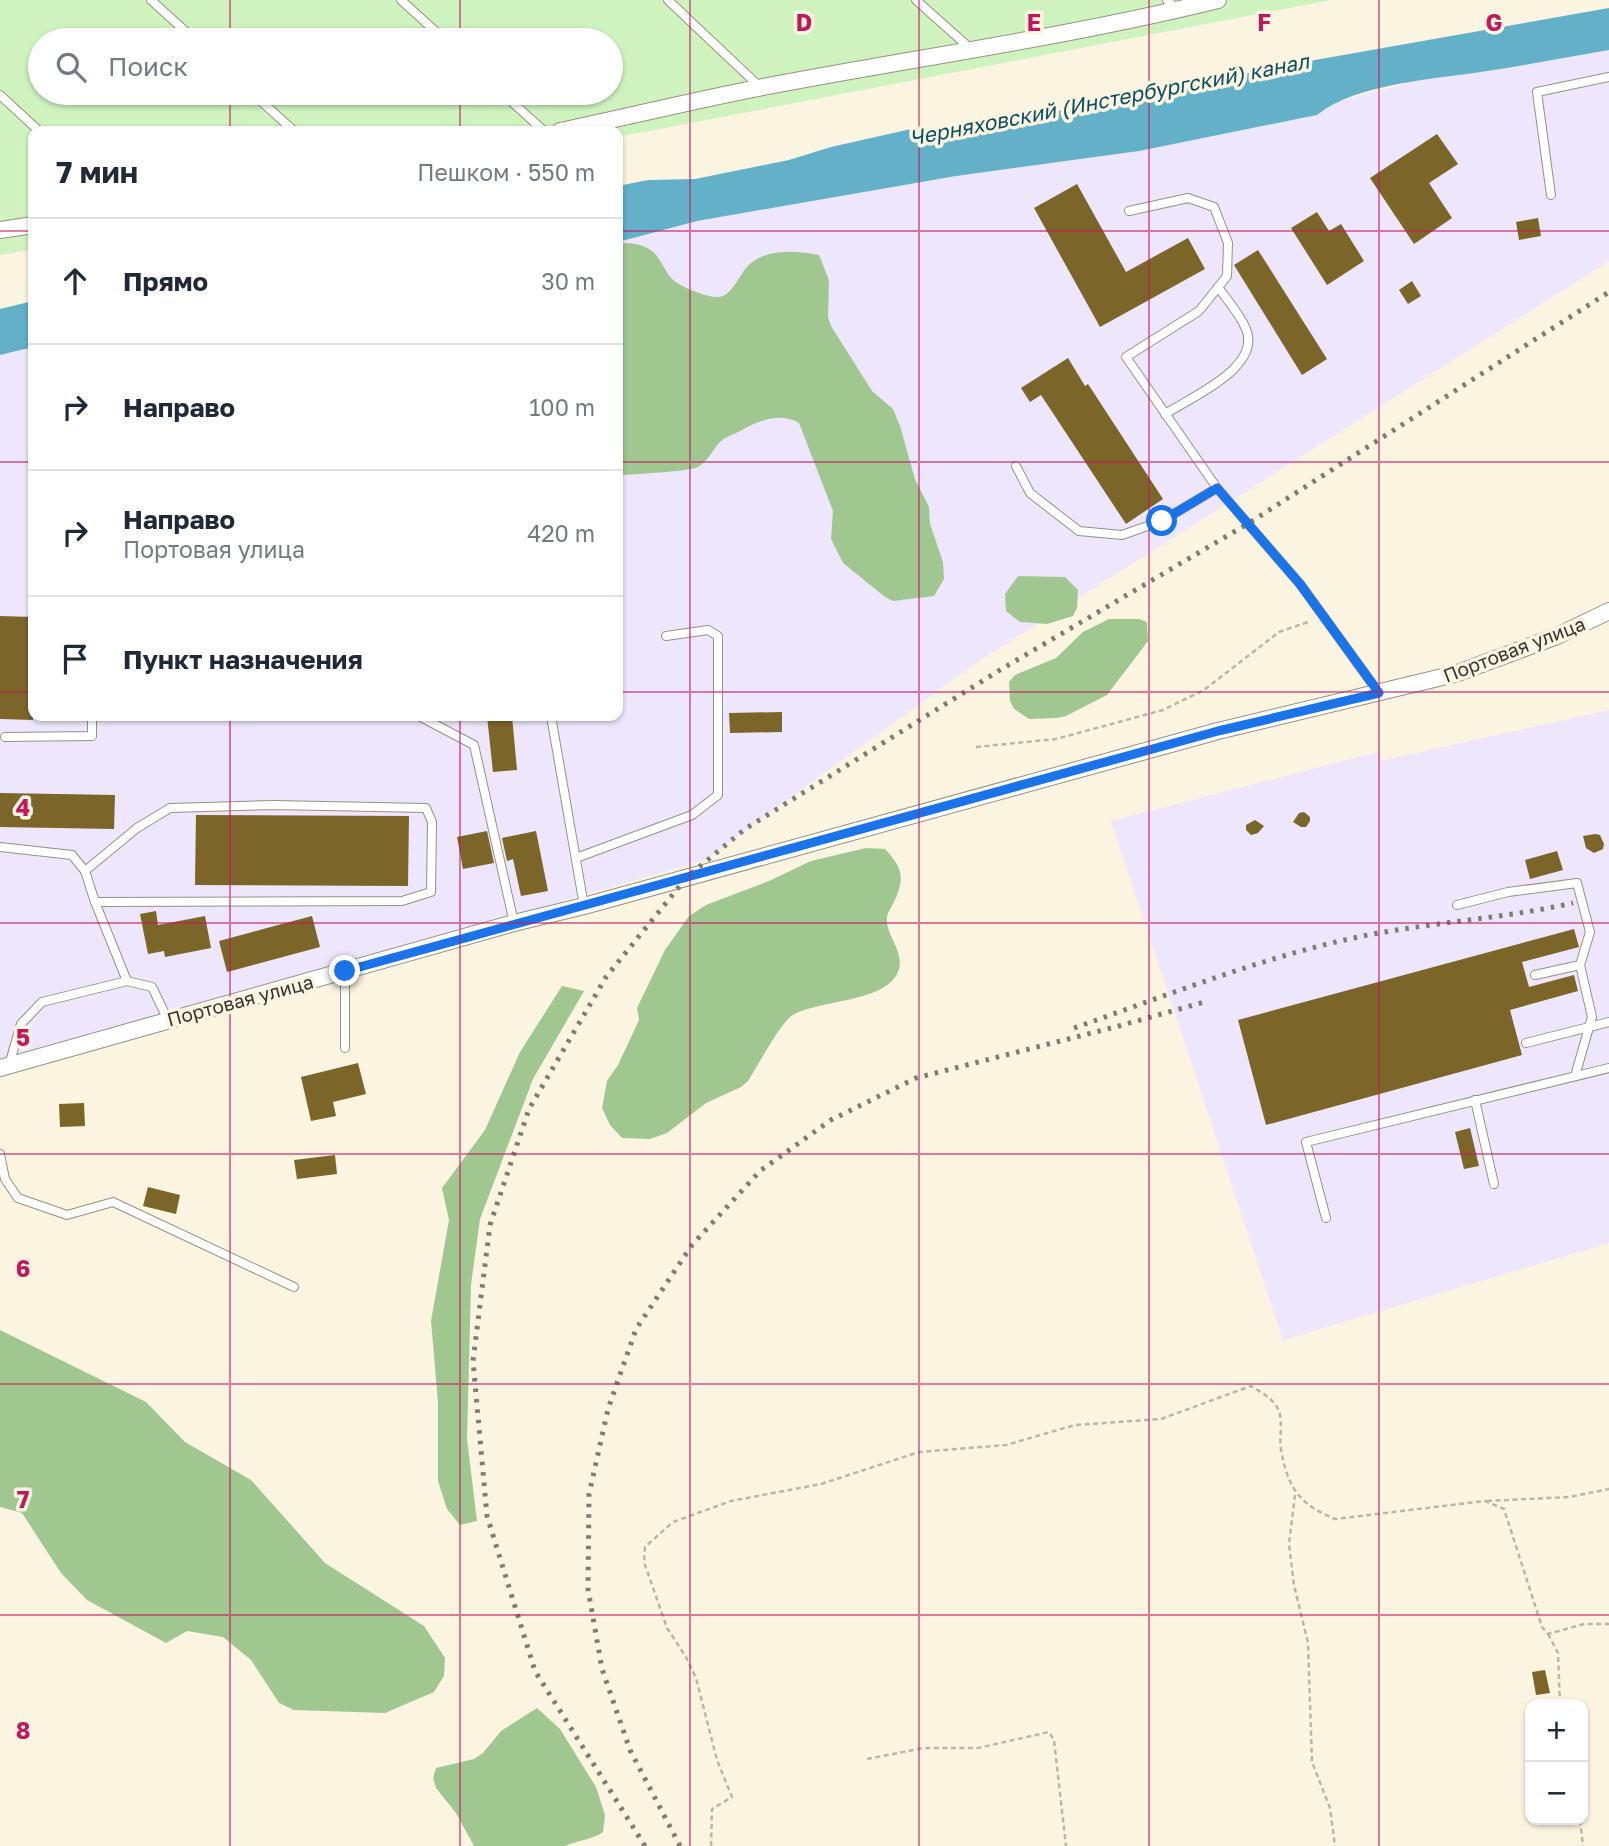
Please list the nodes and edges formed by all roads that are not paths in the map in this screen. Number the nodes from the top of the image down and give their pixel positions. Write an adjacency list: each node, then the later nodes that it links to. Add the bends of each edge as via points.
1 (151, 0): 7 (lane)
2 (401, 0): 8 (lane)
3 (668, 0): 11 (lane)
4 (916, 0): 9 (lane)
5 (1218, 0): 6 (street)
6 (1172, 5): 9 (street)
7 (182, 28)
8 (432, 28)
9 (972, 50): 11 (street)
10 (1609, 78): 19 (lane, via 1537,92)
11 (761, 88): 18 (street)
12 (0, 94): 15 (lane)
13 (265, 105): 16 (lane)
14 (515, 105): 17 (lane)
15 (34, 126)
16 (288, 126)
17 (538, 126)
18 (583, 126)
19 (1551, 195)
20 (1129, 211): 23 (lane, via 1188,198 1214,207 1228,243 1227,276)
21 (28, 226): 22 (street)
22 (0, 230)
23 (1218, 287): 24 (lane, via 1247,330 1248,353 1237,368); 24 (lane, via 1199,311 1126,358)
24 (1165, 414): 26 (lane)
25 (1016, 466): 26 (lane, via 1030,493 1079,531 1122,536 1162,521)
26 (1217, 488): 29 (lane, via 1291,574)
27 (1609, 611): 29 (street, Портовая улица, via 1455,674)
28 (666, 636): 35 (lane, via 708,630 718,636 718,796 692,815)
29 (1379, 693): 39 (street, Портовая улица, via 1218,731)
30 (92, 721): 33 (lane, via 92,736)
31 (428, 721): 40 (lane, via 474,745)
32 (552, 721): 35 (lane)
33 (5, 737)
34 (0, 847): 36 (lane, via 72,855)
35 (576, 858): 39 (lane)
36 (85, 870): 37 (lane); 37 (lane, via 170,808 426,808 432,822 431,892 402,901)
37 (95, 902): 44 (lane)
38 (1457, 905): 41 (lane, via 1508,892 1577,883 1590,932)
39 (584, 906): 40 (street, Портовая улица)
40 (514, 923): 42 (street, Портовая улица)
41 (1580, 965): 43 (lane); 47 (lane, via 1592,1017)
42 (345, 971): 45 (street, Портовая улица); 49 (lane)
43 (1535, 975)
44 (127, 981): 45 (lane, via 152,988); 50 (lane, via 42,1002 21,1024)
45 (168, 1020): 50 (street, Портовая улица)
46 (1609, 1022): 47 (lane)
47 (1588, 1027): 48 (lane); 52 (lane)
48 (1526, 1043)
49 (345, 1048)
50 (4, 1066)
51 (1609, 1068): 52 (lane)
52 (1575, 1076): 53 (lane)
53 (1475, 1100): 55 (lane); 56 (lane, via 1306,1142)
54 (0, 1154): 57 (lane, via 5,1179 18,1198 66,1215 113,1202)
55 (1494, 1184)
56 (1326, 1218)
57 (294, 1287)

